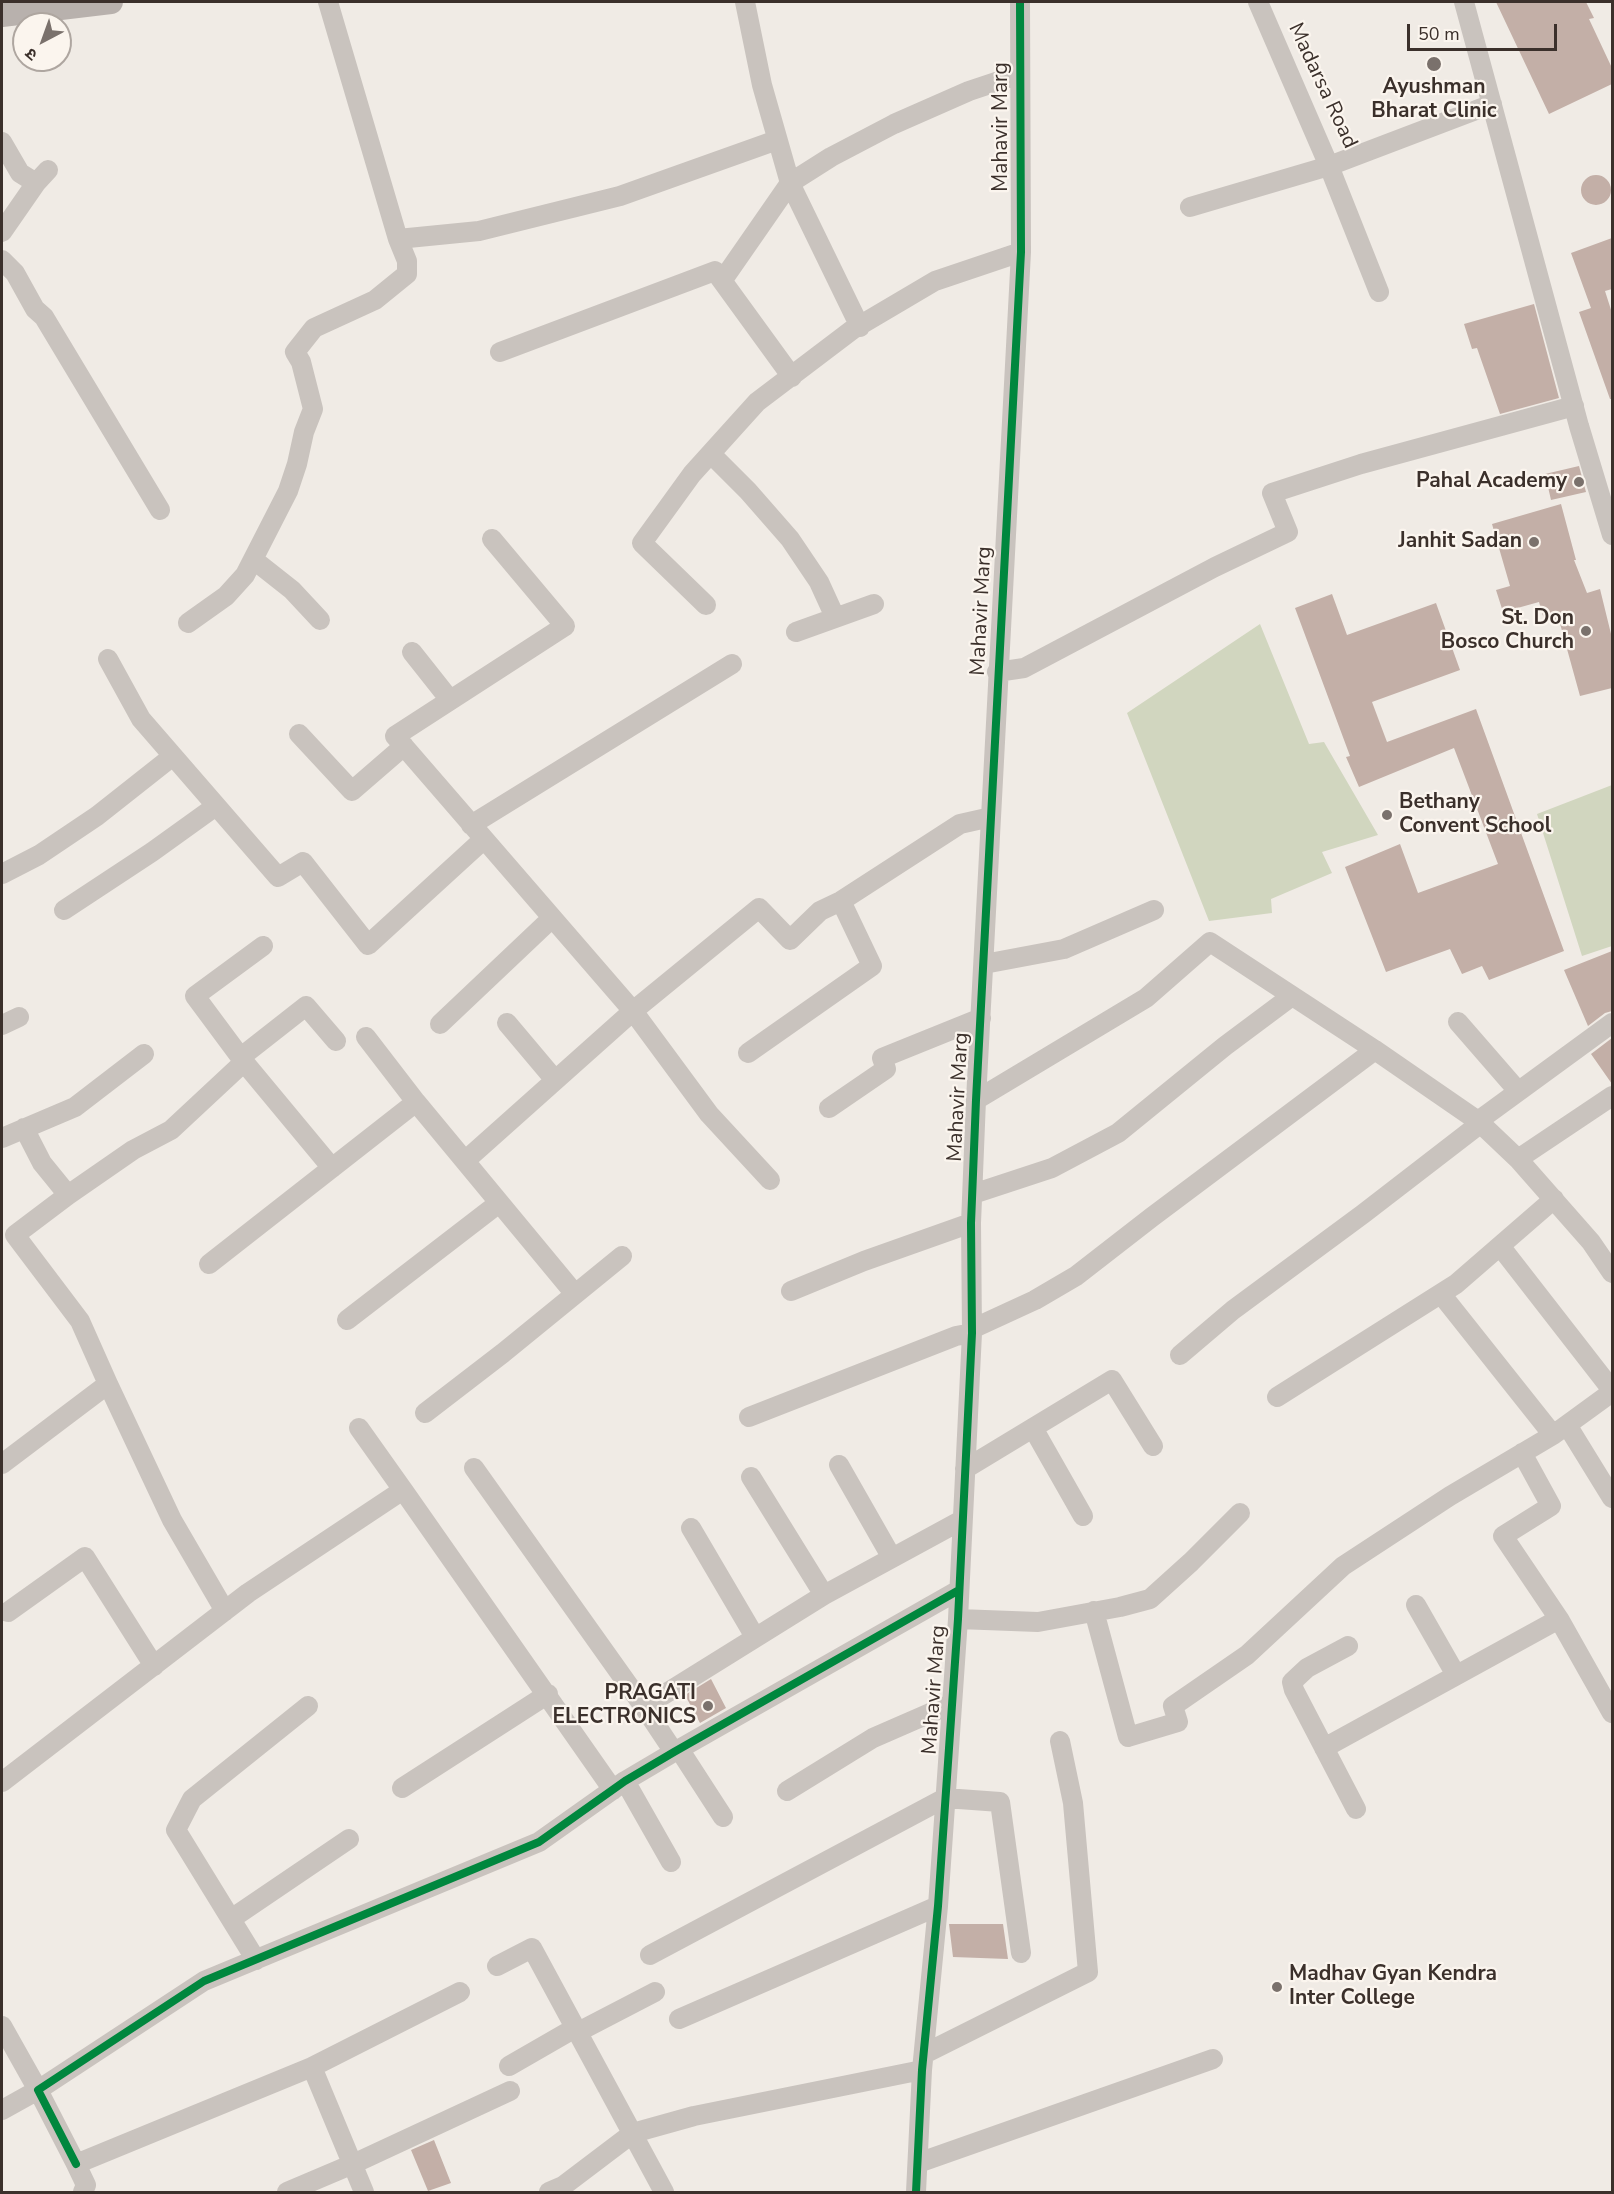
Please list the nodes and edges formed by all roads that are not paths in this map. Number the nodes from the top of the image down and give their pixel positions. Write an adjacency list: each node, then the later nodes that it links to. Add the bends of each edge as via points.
1 (111, 2): 7 (main road)
2 (328, 2): 16 (street)
3 (745, 2): 10 (street)
4 (1020, 2): 8 (street, Mahavir Marg)
5 (1258, 2): 12 (street, Madarsa Road)
6 (1464, 2): 9 (street)
7 (2, 15)
8 (1020, 74): 13 (street, via 969,91 894,124); 17 (street, Mahavir Marg)
9 (1492, 104): 12 (street, Madarsa Road); 24 (street)
10 (777, 140): 13 (street); 16 (street, via 609,198 479,231)
11 (2, 142): 15 (street, via 20,173 42,177)
12 (1329, 166): 14 (street); 20 (street)
13 (790, 183): 19 (street); 21 (street)
14 (1190, 207)
15 (2, 231)
16 (398, 239): 29 (street, via 407,261 407,274 375,300 314,328 295,352 314,410 288,491)
17 (1021, 252): 21 (street, via 936,281); 39 (street, Mahavir Marg)
18 (2, 260): 26 (street, via 44,317)
19 (722, 281): 22 (street, via 716,271); 23 (street)
20 (1379, 292)
21 (860, 327): 23 (street)
22 (500, 352)
23 (792, 377): 25 (street, via 757,402)
24 (1574, 406): 27 (street); 39 (street, via 1371,461 1272,493 1288,532 1024,668)
25 (711, 454): 31 (street, via 642,543); 32 (street, via 790,539 819,582)
26 (160, 510)
27 (1612, 535)
28 (492, 539): 40 (street, via 565,626)
29 (254, 560): 33 (street, via 292,590); 34 (street, via 226,596)
30 (874, 604): 32 (street)
31 (706, 605)
32 (835, 617): 35 (street)
33 (320, 620)
34 (188, 623)
35 (796, 632)
36 (412, 652): 40 (street)
37 (108, 659): 43 (street, via 141,719)
38 (732, 664): 46 (street)
39 (997, 672): 45 (street, Mahavir Marg)
40 (450, 700): 42 (street, via 395,735)
41 (299, 735): 42 (street, via 352,791)
42 (404, 746): 46 (street)
43 (173, 756): 44 (street); 47 (street, via 97,816 39,855)
44 (216, 806): 46 (street, via 278,877 303,862 368,945); 49 (street)
45 (991, 817): 48 (street, via 960,824); 53 (street, Mahavir Marg)
46 (477, 832): 51 (street)
47 (2, 874)
48 (841, 901): 55 (street, via 820,911 790,940 759,908); 64 (street, via 872,966)
49 (64, 910)
50 (1154, 910): 53 (street, via 1064,949)
51 (552, 918): 55 (street); 60 (street)
52 (263, 946): 66 (street, via 195,996)
53 (984, 964): 56 (street, Mahavir Marg)
54 (1292, 996): 63 (street); 70 (street, via 1210,942 1146,998); 80 (street, via 1118,1133 1052,1168)
55 (633, 1011): 67 (street); 79 (street, via 709,1113)
56 (981, 1018): 70 (street, Mahavir Marg); 72 (street, via 882,1058 886,1069)
57 (1458, 1022): 68 (street)
58 (507, 1023): 67 (street)
59 (1612, 1023): 68 (street)
60 (440, 1024)
61 (366, 1037): 71 (street)
62 (336, 1041): 66 (street, via 306,1006)
63 (1375, 1050): 73 (street); 93 (street, via 1076,1276)
64 (748, 1053)
65 (144, 1054): 74 (street, via 75,1107)
66 (243, 1059): 78 (street); 81 (street, via 171,1130 133,1150)
67 (555, 1080): 77 (street)
68 (1518, 1091): 73 (street)
69 (1612, 1096): 76 (street)
70 (976, 1100): 80 (street, Mahavir Marg)
71 (416, 1102): 77 (street); 78 (street)
72 (829, 1108)
73 (1479, 1122): 76 (street); 94 (street)
74 (24, 1128): 75 (street); 81 (street, via 42,1163)
75 (2, 1138)
76 (1518, 1159): 82 (street)
77 (466, 1160): 83 (street)
78 (332, 1168): 87 (street)
79 (771, 1180)
80 (973, 1194): 84 (street, Mahavir Marg)
81 (68, 1195): 95 (street, via 15,1235 80,1321)
82 (1554, 1199): 85 (street); 88 (street)
83 (499, 1203): 90 (street); 92 (street)
84 (971, 1223): 89 (street); 93 (street, Mahavir Marg)
85 (1500, 1246): 91 (street); 96 (street)
86 (622, 1256): 90 (street)
87 (209, 1264)
88 (1612, 1273)
89 (790, 1292)
90 (575, 1294): 98 (street)
91 (1441, 1294): 97 (street); 102 (street)
92 (347, 1320)
93 (972, 1331): 99 (street); 108 (street, Mahavir Marg)
94 (1180, 1355)
95 (108, 1384): 105 (street); 120 (street, via 172,1521)
96 (1612, 1391): 102 (street)
97 (1277, 1397)
98 (425, 1413)
99 (749, 1417)
100 (360, 1428): 110 (street)
101 (1033, 1428): 103 (street, via 1112,1380); 108 (street); 113 (street)
102 (1560, 1430): 104 (street); 111 (street)
103 (1153, 1446)
104 (1522, 1453): 121 (street, via 1343,1566 1246,1655 1173,1706 1178,1722 1128,1737); 124 (street, via 1551,1506 1503,1536)
105 (2, 1464)
106 (839, 1465): 116 (street)
107 (474, 1468): 132 (street)
108 (965, 1469): 114 (street, Mahavir Marg)
109 (751, 1477): 118 (street)
110 (403, 1490): 120 (street); 129 (street)
111 (1612, 1498)
112 (1240, 1512): 121 (street, via 1150,1599)
113 (1083, 1516)
114 (962, 1520): 116 (street); 117 (street, Mahavir Marg)
115 (691, 1528): 125 (street)
116 (892, 1558): 118 (street)
117 (959, 1590): 123 (street, Mahavir Marg); 136 (street)
118 (824, 1595): 125 (street)
119 (1416, 1605): 128 (street)
120 (225, 1611): 127 (street)
121 (1094, 1611): 123 (street, via 1038,1622)
122 (8, 1612): 127 (street, via 85,1557)
123 (958, 1619): 130 (street, Mahavir Marg)
124 (1559, 1619): 128 (street); 133 (street)
125 (755, 1636): 132 (street)
126 (1347, 1646): 135 (street, via 1307,1668 1292,1682)
127 (154, 1666): 137 (street)
128 (1456, 1675): 135 (street)
129 (548, 1694): 138 (street); 139 (street)
130 (951, 1704): 140 (street, via 873,1738); 141 (street, Mahavir Marg)
131 (308, 1706): 147 (street, via 192,1799 176,1830)
132 (644, 1707): 136 (street)
133 (1612, 1713)
134 (1060, 1741): 158 (street, via 1073,1803 1088,1972)
135 (1324, 1748): 142 (street)
136 (676, 1750): 138 (street); 143 (street)
137 (2, 1782)
138 (619, 1786): 145 (street); 150 (street, via 539,1842)
139 (402, 1788)
140 (787, 1791)
141 (945, 1798): 146 (street, Mahavir Marg); 148 (street, via 1000,1802); 149 (street)
142 (1356, 1809)
143 (723, 1817)
144 (349, 1839): 147 (street)
145 (671, 1862)
146 (938, 1906): 154 (street); 158 (street, Mahavir Marg)
147 (231, 1919): 150 (street)
148 (1020, 1953)
149 (650, 1955)
150 (256, 1960): 161 (street, via 204,1981)
151 (497, 1966): 156 (street, via 532,1948)
152 (460, 1992): 160 (street)
153 (655, 1992): 156 (street)
154 (679, 2019)
155 (2, 2026): 161 (street)
156 (577, 2030): 159 (street); 164 (street)
157 (1213, 2060): 165 (street)
158 (923, 2062): 164 (street); 165 (street, Mahavir Marg)
159 (509, 2066)
160 (312, 2067): 166 (street); 167 (street)
161 (38, 2090): 163 (street); 166 (street)
162 (510, 2091): 167 (street)
163 (2, 2110)
164 (633, 2133): 171 (street); 172 (street)
165 (918, 2163): 173 (street, Mahavir Marg)
166 (76, 2164): 168 (street, via 86,2185)
167 (353, 2164): 169 (street); 170 (street)
168 (83, 2193)
169 (287, 2193)
170 (364, 2193)
171 (549, 2193)
172 (664, 2193)
173 (916, 2193)

